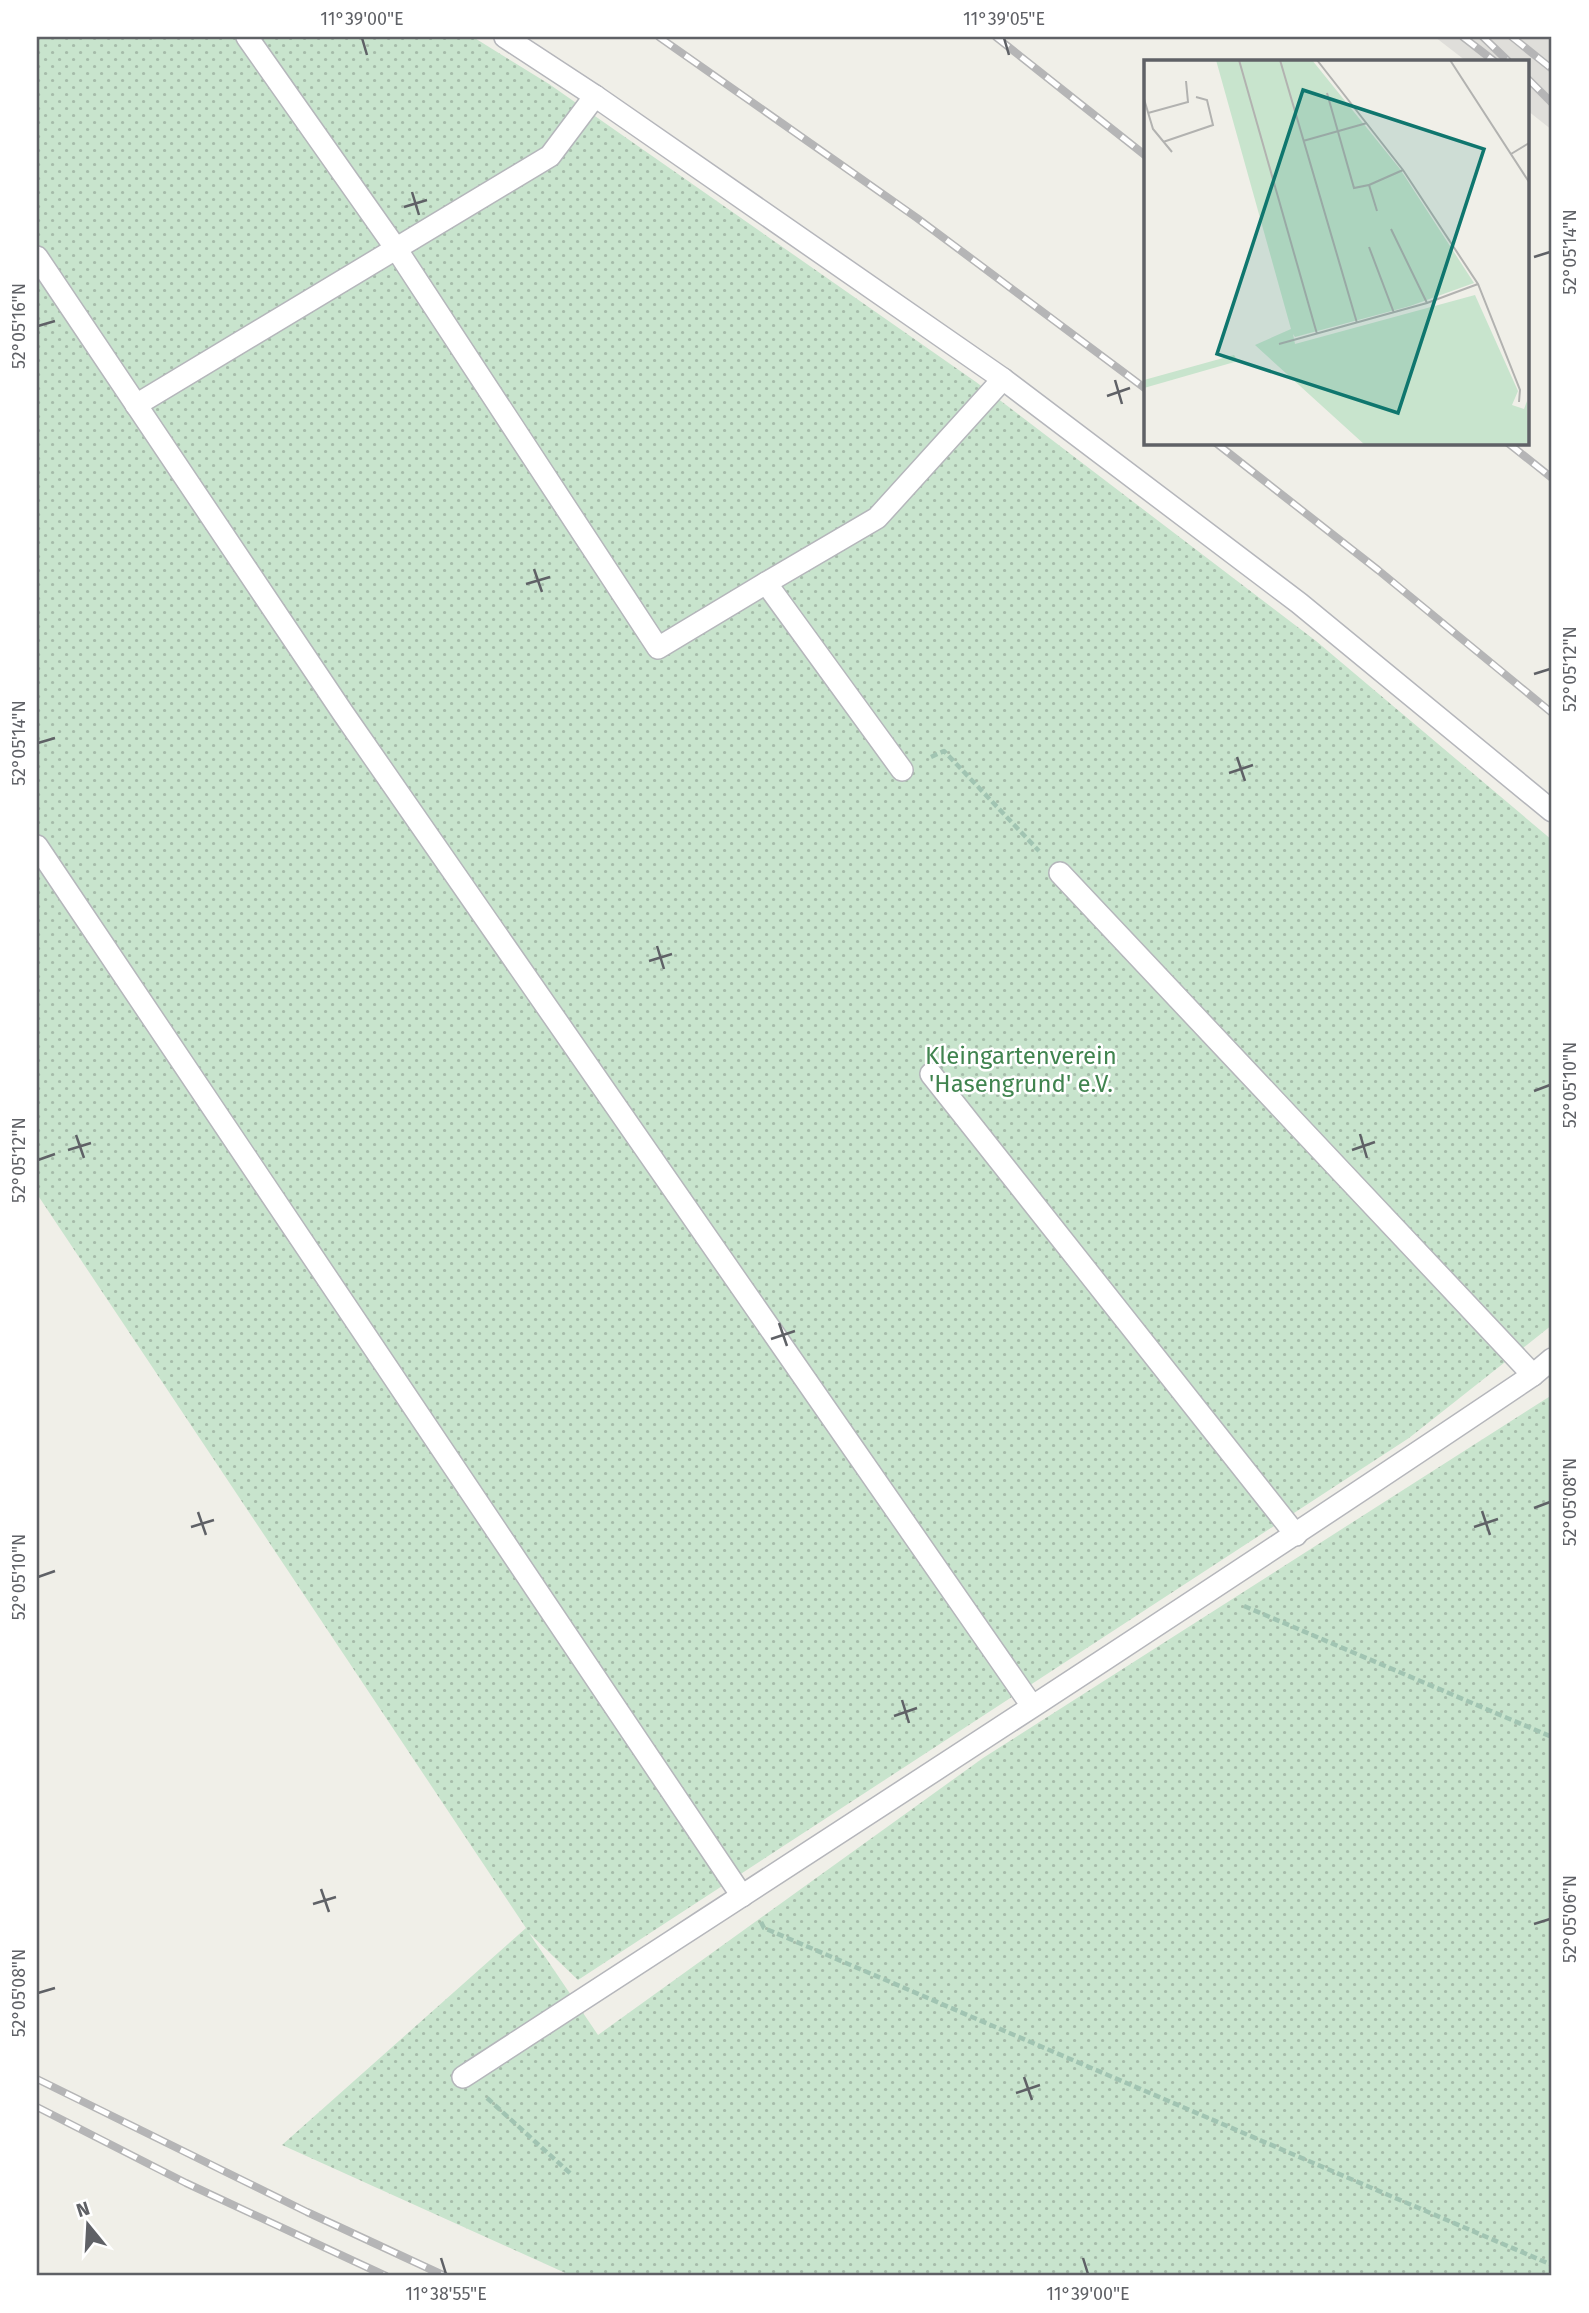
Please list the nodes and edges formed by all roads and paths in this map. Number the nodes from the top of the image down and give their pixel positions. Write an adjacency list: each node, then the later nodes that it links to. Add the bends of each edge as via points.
1 (247, 37): 4 (lane)
2 (505, 37): 3 (lane)
3 (595, 96): 4 (lane, via 550,156); 6 (lane)
4 (397, 250): 7 (lane); 8 (lane, via 658,648)
5 (37, 257): 7 (lane)
6 (1003, 379): 8 (lane, via 877,518); 10 (lane, via 1299,603)
7 (136, 405): 18 (lane, via 342,713)
8 (766, 583): 9 (lane)
9 (902, 770): 12 (path, via 944,751)
10 (1552, 811)
11 (37, 846): 20 (lane)
12 (1060, 873): 15 (lane)
13 (931, 1074): 16 (lane)
14 (1552, 1359): 15 (lane)
15 (1533, 1375): 16 (lane)
16 (1296, 1535): 17 (lane)
17 (1217, 1586): 18 (lane); 19 (path, via 1241,1605)
18 (1032, 1706): 20 (lane)
19 (1552, 1738)
20 (742, 1896): 21 (lane); 23 (path, via 764,1928)
21 (463, 2077): 22 (path)
22 (572, 2175)
23 (1552, 2265)

